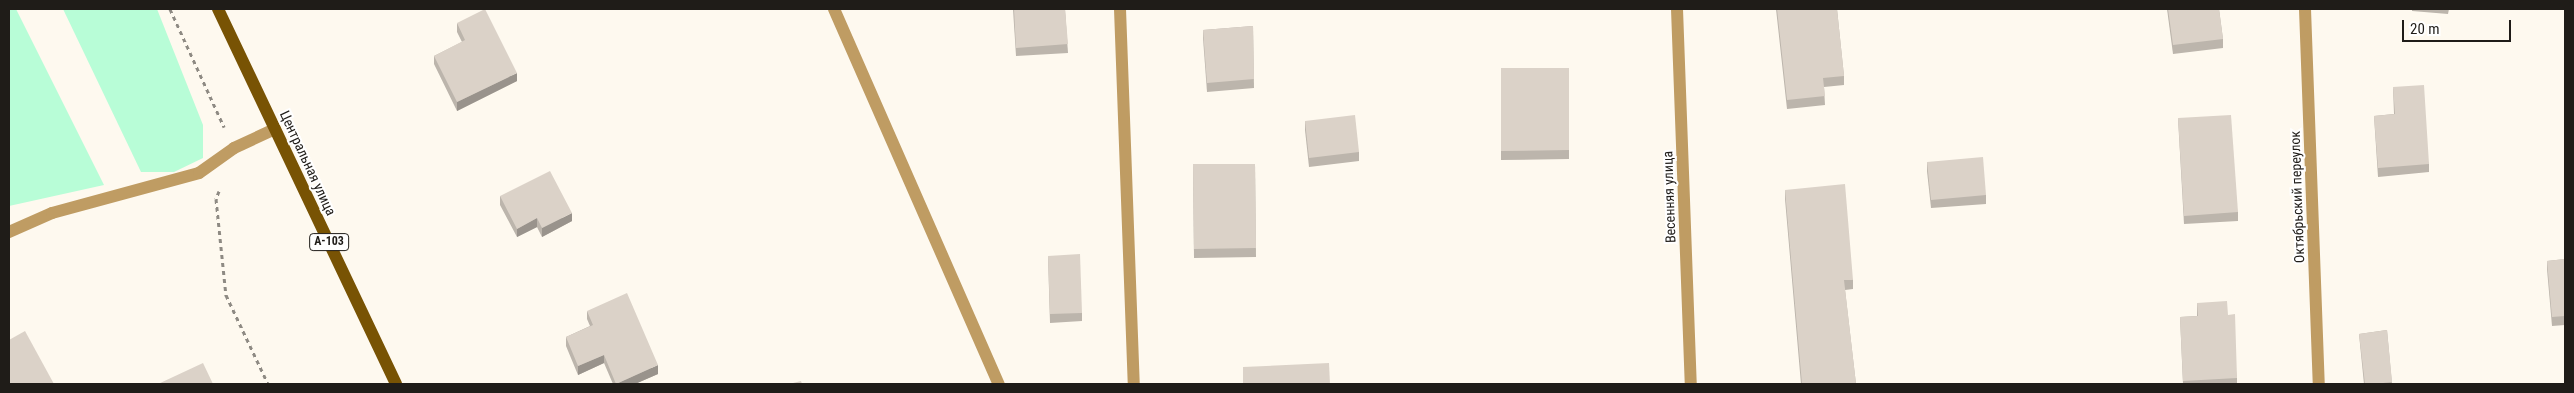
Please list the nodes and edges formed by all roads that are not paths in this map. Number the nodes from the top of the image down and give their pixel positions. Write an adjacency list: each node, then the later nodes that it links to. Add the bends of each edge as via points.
1 (218, 9): 6 (main road, Центральная улица / А-103)
2 (834, 9): 9 (street)
3 (1120, 9): 10 (street)
4 (1677, 9): 11 (street, Весенняя улица)
5 (2305, 9): 12 (street, Октябрьский переулок)
6 (275, 129): 7 (street, via 234,148 199,173 52,213); 8 (main road, Центральная улица / А-103)
7 (9, 232)
8 (396, 384)
9 (999, 384)
10 (1134, 384)
11 (1691, 384)
12 (2319, 384)

